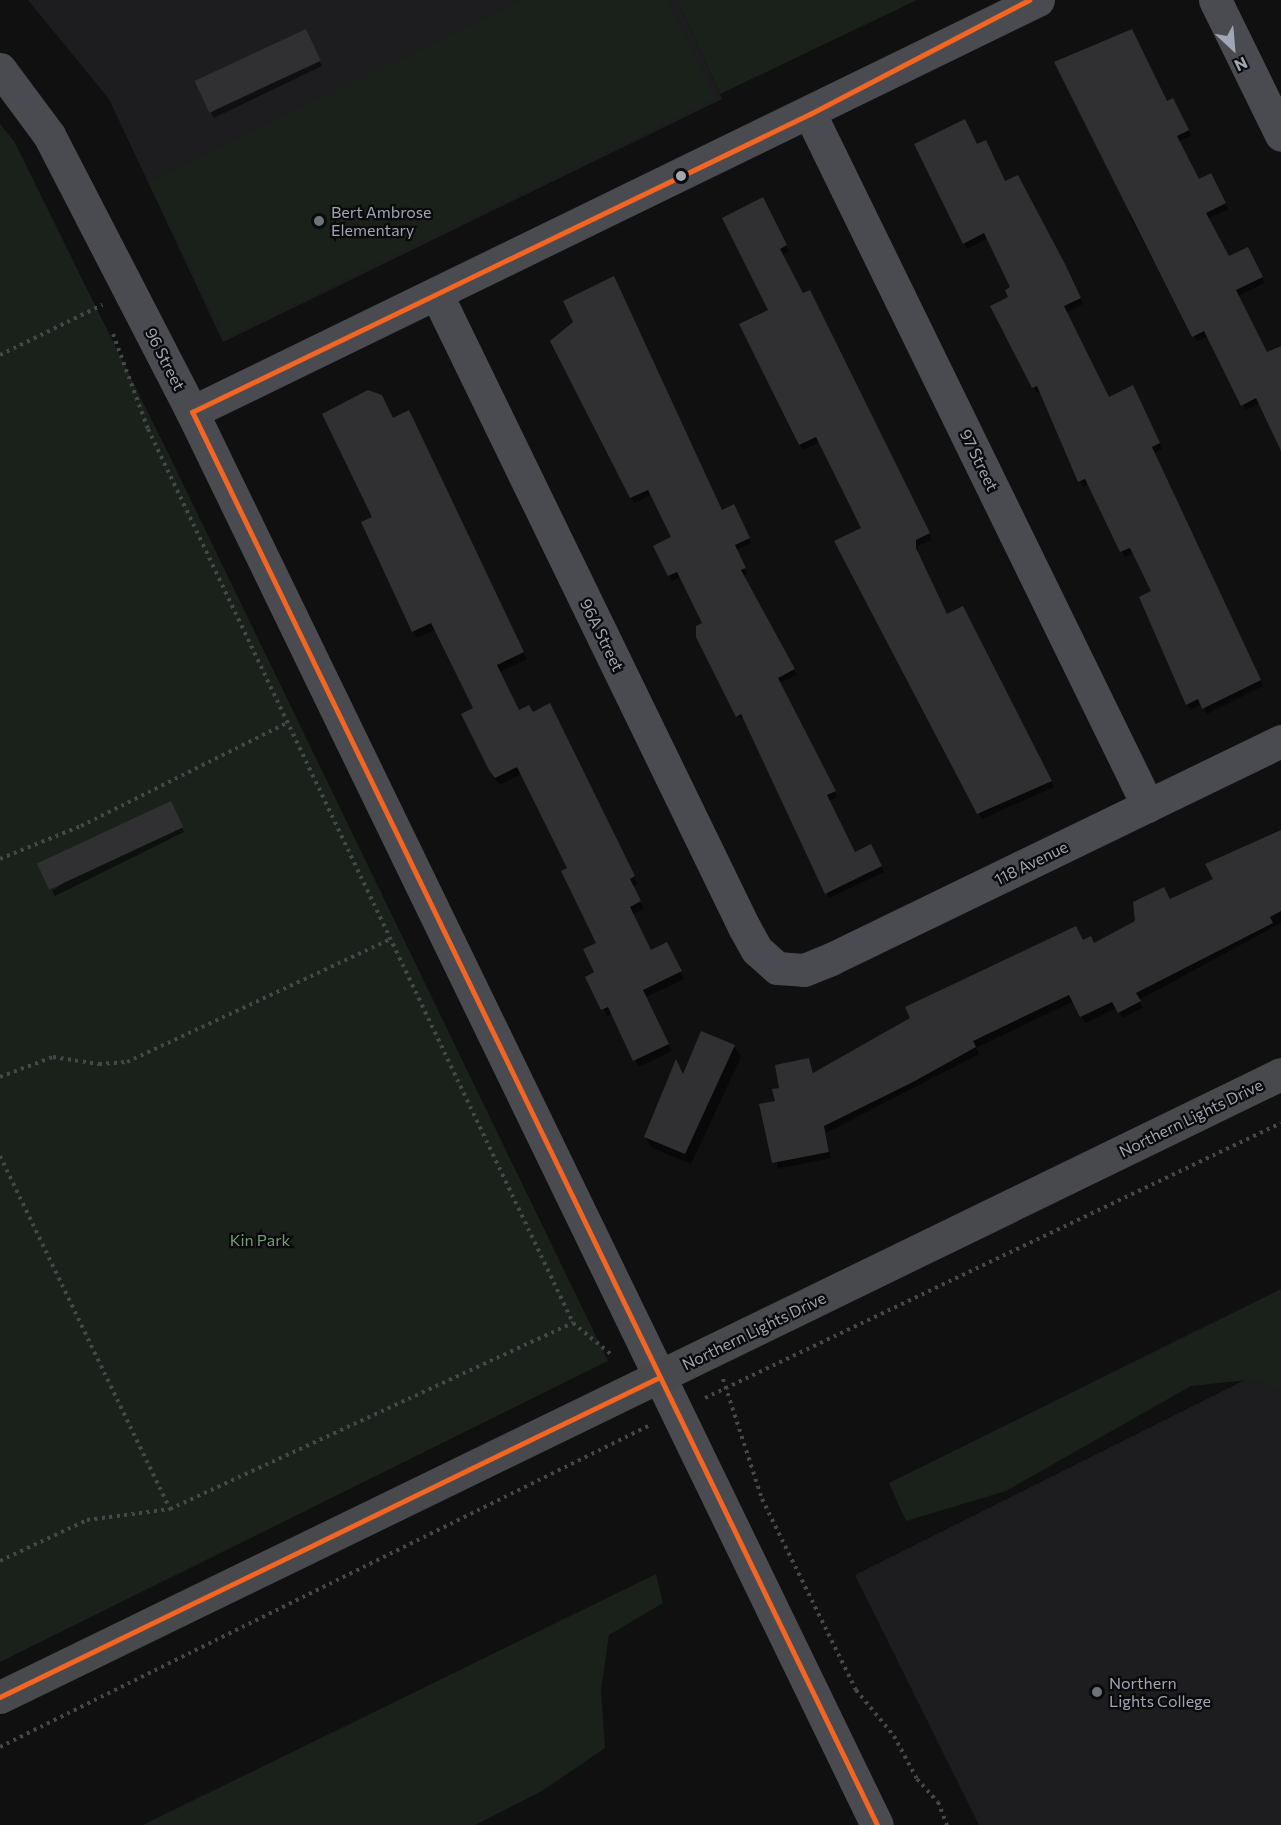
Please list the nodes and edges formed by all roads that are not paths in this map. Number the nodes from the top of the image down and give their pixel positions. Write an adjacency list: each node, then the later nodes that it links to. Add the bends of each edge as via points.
1 (1215, 0): 5 (street)
2 (1032, 1): 4 (street)
3 (0, 69): 7 (street, 96 Street, via 54,146)
4 (810, 114): 6 (street); 9 (street, 97 Street)
5 (1281, 135)
6 (437, 295): 7 (street); 10 (street, 96A Street, via 744,927 757,950)
7 (192, 412): 12 (street, 96 Street)
8 (1281, 741): 9 (street, 118 Avenue)
9 (1148, 806): 10 (street, 118 Avenue, via 831,959 804,970)
10 (777, 968)
11 (1281, 1074): 12 (main road, Northern Lights Drive)
12 (660, 1377): 13 (main road, Northern Lights Drive); 14 (street, 96 Street)
13 (0, 1697)
14 (877, 1825)

